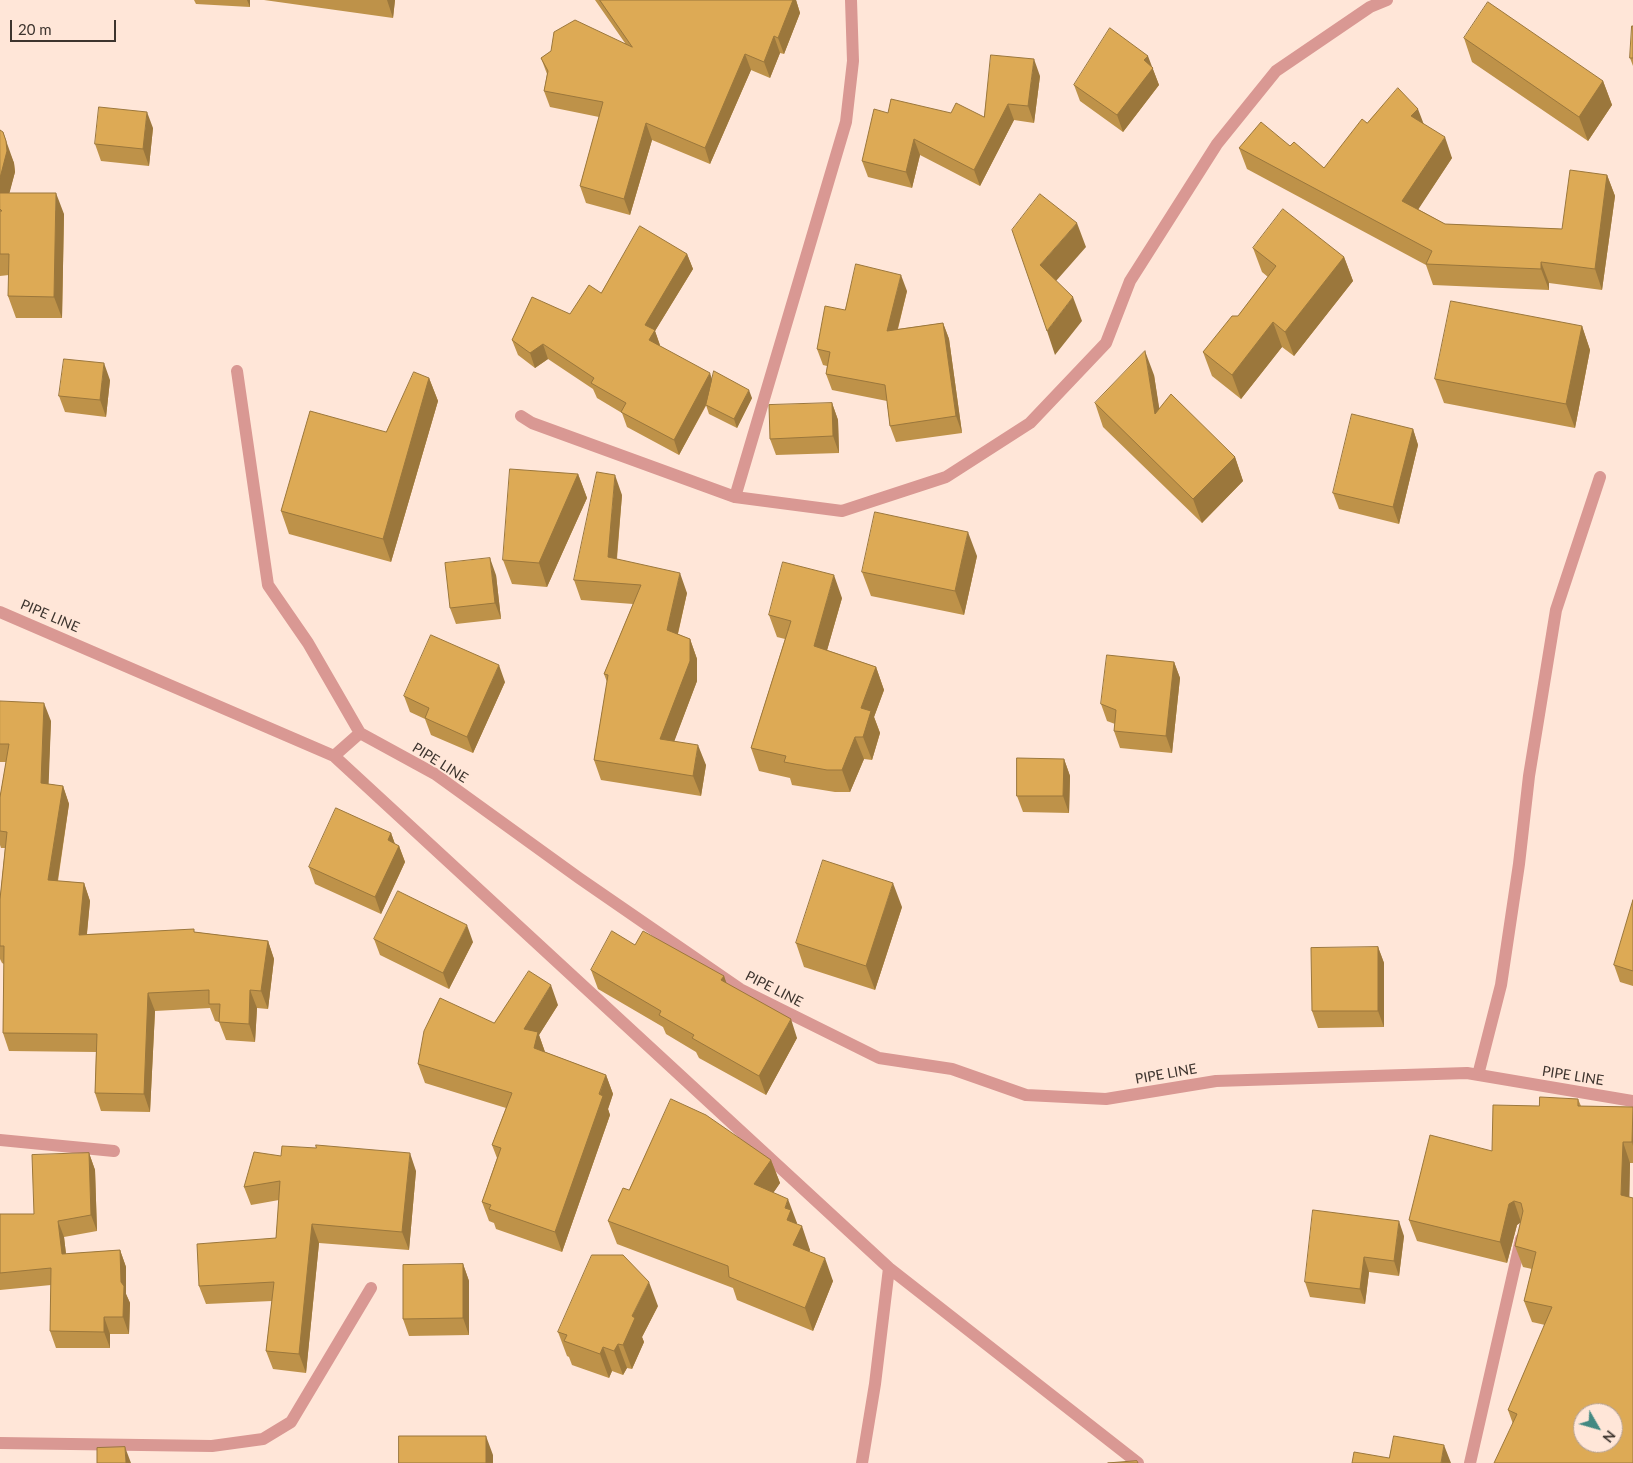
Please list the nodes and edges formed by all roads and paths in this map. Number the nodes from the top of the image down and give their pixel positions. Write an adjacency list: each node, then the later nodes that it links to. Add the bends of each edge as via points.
1 (852, 0): 6 (street, via 853,60 846,122)
2 (1387, 0): 6 (street, via 1370,7 1276,72 1217,144 1130,281 1106,343 1030,423 946,478 842,511)
3 (237, 371): 8 (street, via 268,585 308,643)
4 (521, 416): 6 (street, via 532,423)
5 (1600, 477): 10 (street, via 1556,610 1529,776 1501,985)
6 (735, 498)
7 (0, 612): 9 (street, PIPE LINE)
8 (360, 733): 9 (street); 10 (street, PIPE LINE, via 435,774 740,989 879,1058 952,1069 1026,1095 1106,1099 1216,1081)
9 (334, 756): 15 (street, PIPE LINE)
10 (1478, 1075): 11 (street, PIPE LINE)
11 (1633, 1101)
12 (0, 1140): 13 (street)
13 (114, 1151)
14 (1523, 1230): 20 (street)
15 (889, 1268): 18 (street, via 876,1384); 19 (street, PIPE LINE)
16 (371, 1288): 17 (street, via 291,1422 263,1439 212,1446)
17 (0, 1443)
18 (862, 1463)
19 (1138, 1463)
20 (1470, 1463)

